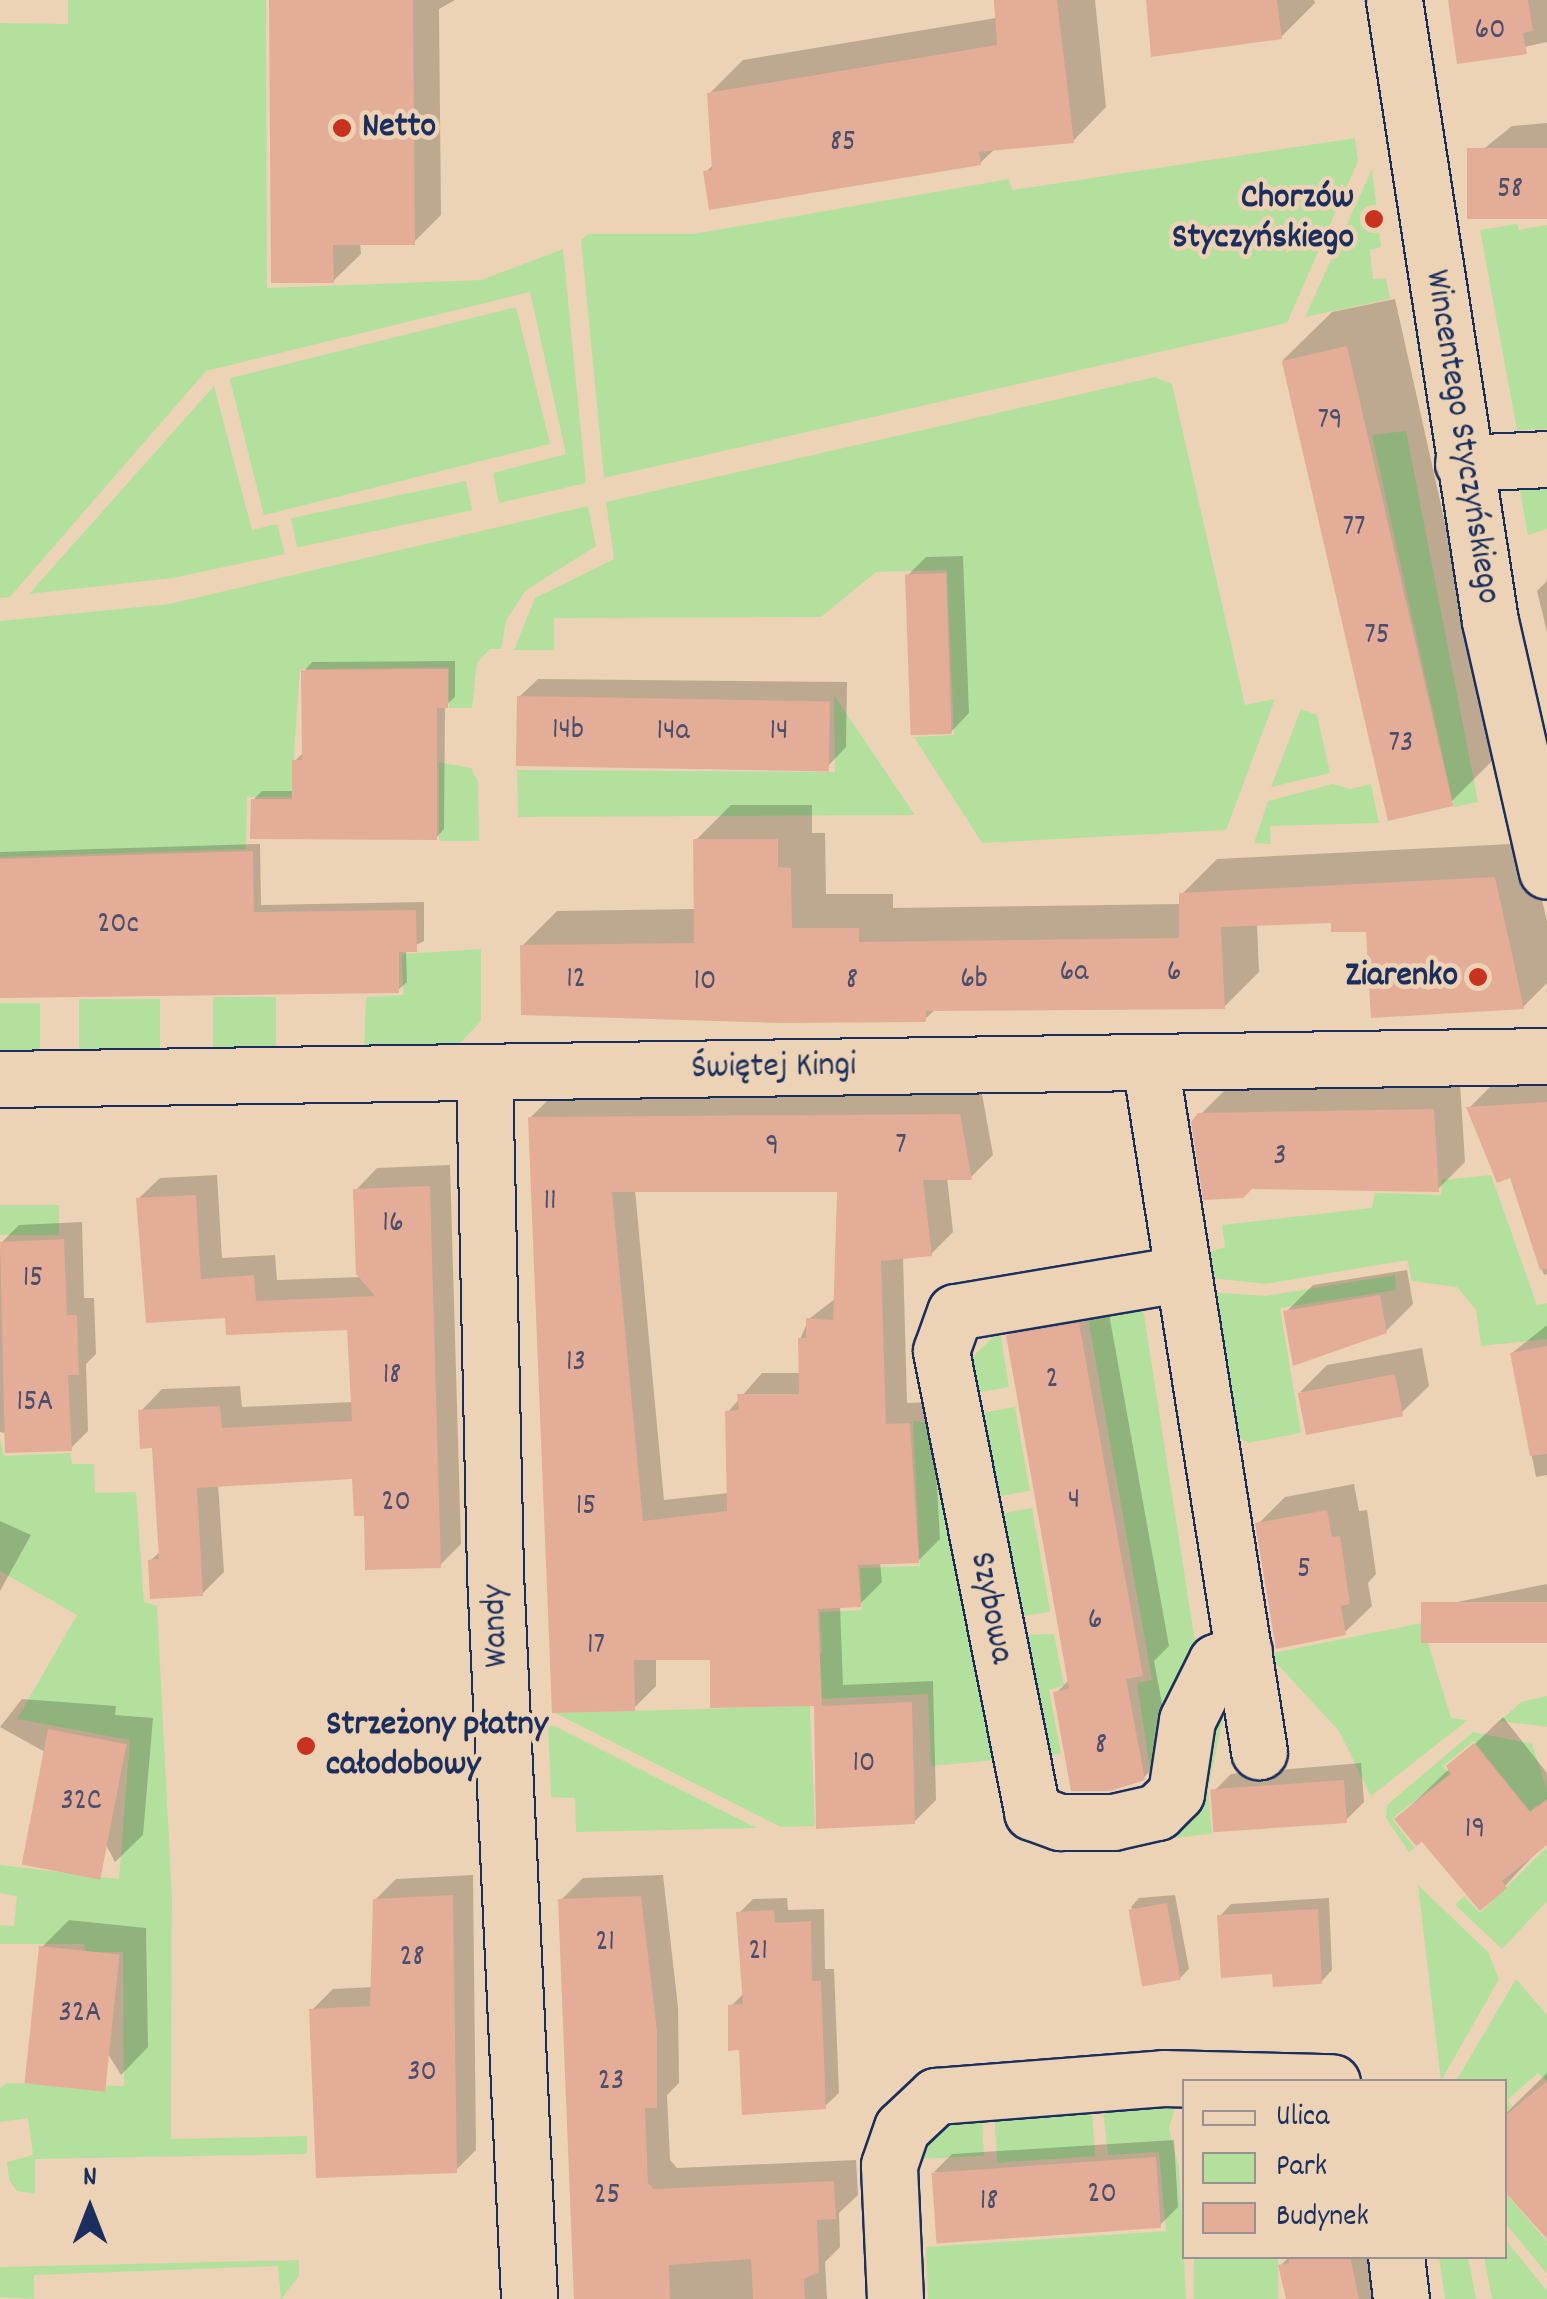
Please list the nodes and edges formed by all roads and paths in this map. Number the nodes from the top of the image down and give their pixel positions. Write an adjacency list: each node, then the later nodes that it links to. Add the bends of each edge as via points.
1 (1394, 0): 3 (street, Wincentego Styczyńskiego)
2 (1547, 459): 3 (street)
3 (1463, 464): 4 (street, Wincentego Styczyńskiego, via 1490,621)
4 (1547, 871)
5 (1547, 1056): 6 (street, Świętej Kingi)
6 (1150, 1062): 7 (street, Świętej Kingi); 9 (street)
7 (484, 1072): 8 (street, Świętej Kingi); 14 (street, Wandy, via 495,1574)
8 (0, 1079)
9 (1180, 1274): 10 (street); 10 (street, Szybowa, via 955,1312 942,1351 1032,1812 1060,1822 1113,1822 1157,1812 1176,1793 1187,1720 1216,1662)
10 (1244, 1651): 11 (street)
11 (1259, 1751)
12 (1205, 2079): 15 (street, via 936,2096 902,2128 889,2164)
13 (1396, 2259): 16 (street)
14 (529, 2299)
15 (895, 2299)
16 (1401, 2299)

